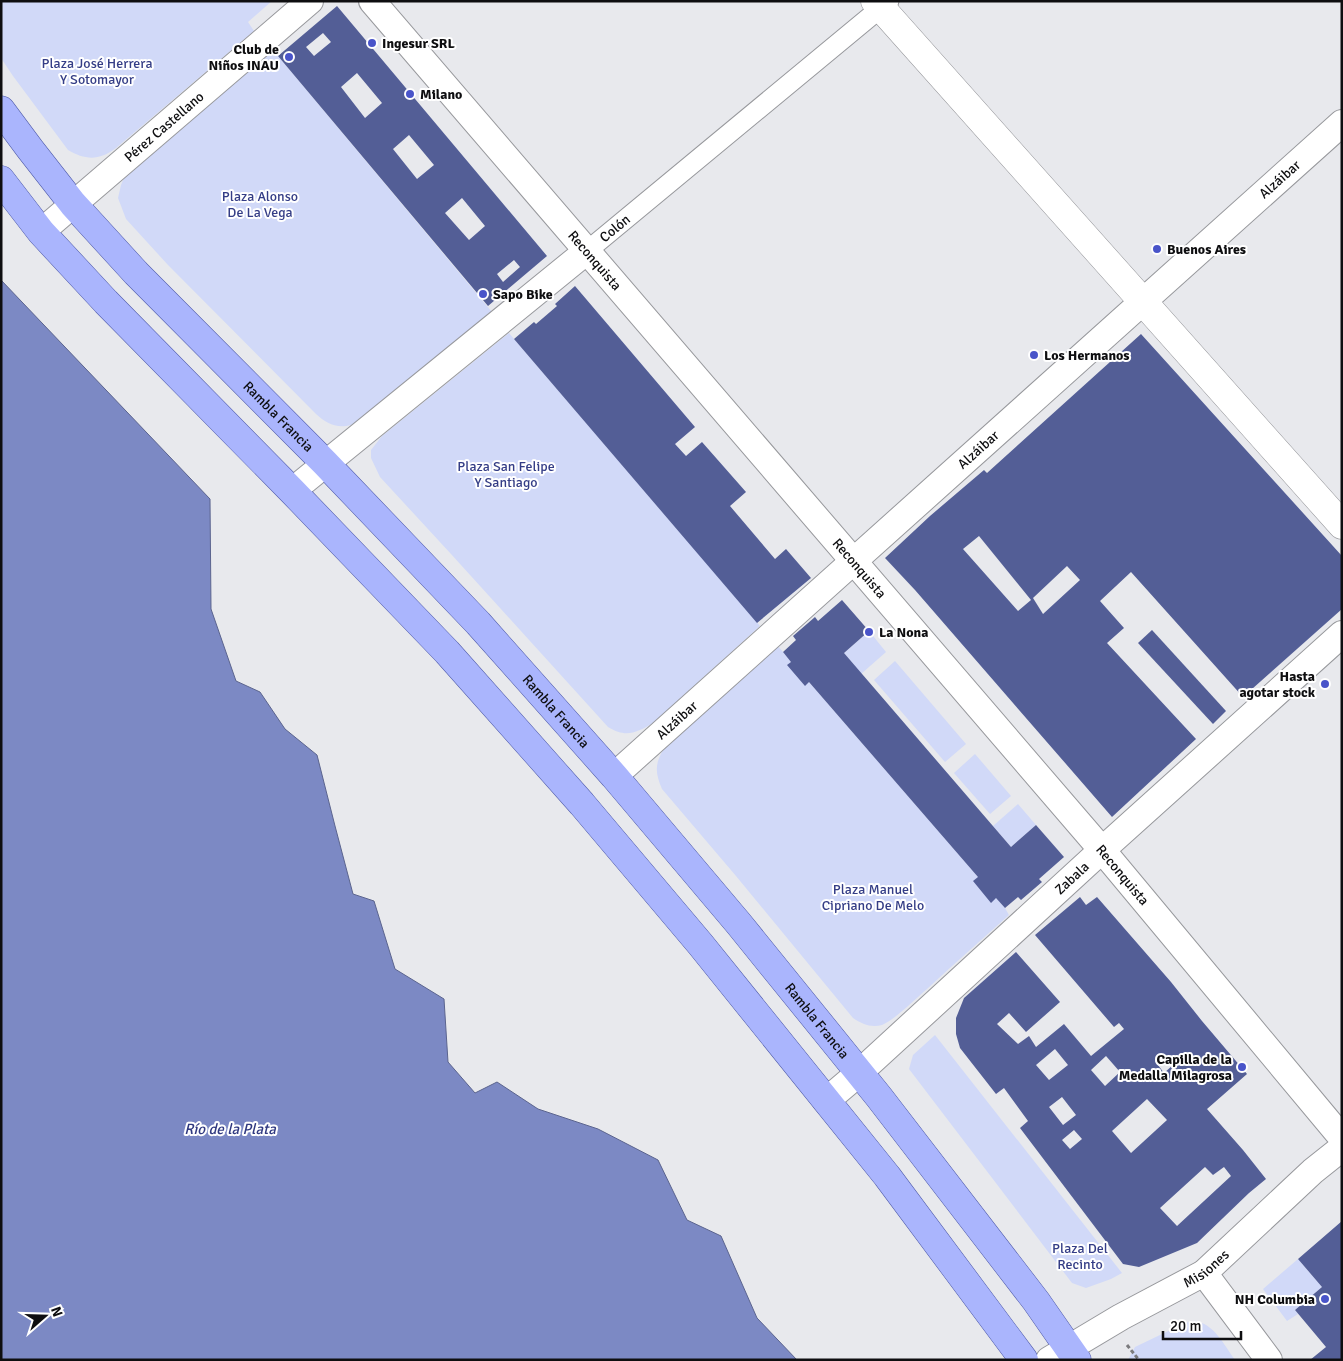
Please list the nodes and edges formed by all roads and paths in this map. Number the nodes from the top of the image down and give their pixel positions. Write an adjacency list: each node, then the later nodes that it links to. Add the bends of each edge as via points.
1 (310, 1): 7 (street, Pérez Castellano)
2 (372, 1): 9 (street, Reconquista)
3 (882, 4): 9 (street, Colón); 10 (street)
4 (1, 110): 7 (main road, Rambla Francia)
5 (1342, 123): 10 (street, Alzáibar)
6 (1, 180): 8 (main road)
7 (73, 204): 8 (street, Pérez Castellano); 11 (main road, Rambla Francia, via 136,273)
8 (41, 232): 12 (main road)
9 (587, 251): 11 (street, Colón); 14 (street, Reconquista)
10 (1143, 302): 13 (street); 14 (street, Alzáibar)
11 (325, 463): 12 (street, Colón); 16 (main road, Rambla Francia, via 478,623)
12 (292, 491): 19 (main road, via 447,652 582,804 701,944)
13 (1342, 525)
14 (853, 562): 16 (street, Alzáibar); 17 (street, Reconquista)
15 (1342, 634): 17 (street, Zabala)
16 (614, 776): 18 (main road, Rambla Francia)
17 (1102, 850): 18 (street, Zabala); 20 (street, Reconquista)
18 (859, 1073): 19 (street, Zabala); 23 (main road, Rambla Francia, via 974,1220)
19 (826, 1101): 24 (main road, via 888,1176)
20 (1342, 1138)
21 (1342, 1148): 22 (street, Misiones)
22 (1204, 1273): 23 (street, Misiones, via 1121,1317); 25 (street)
23 (1065, 1356)
24 (1024, 1360)
25 (1268, 1360)

